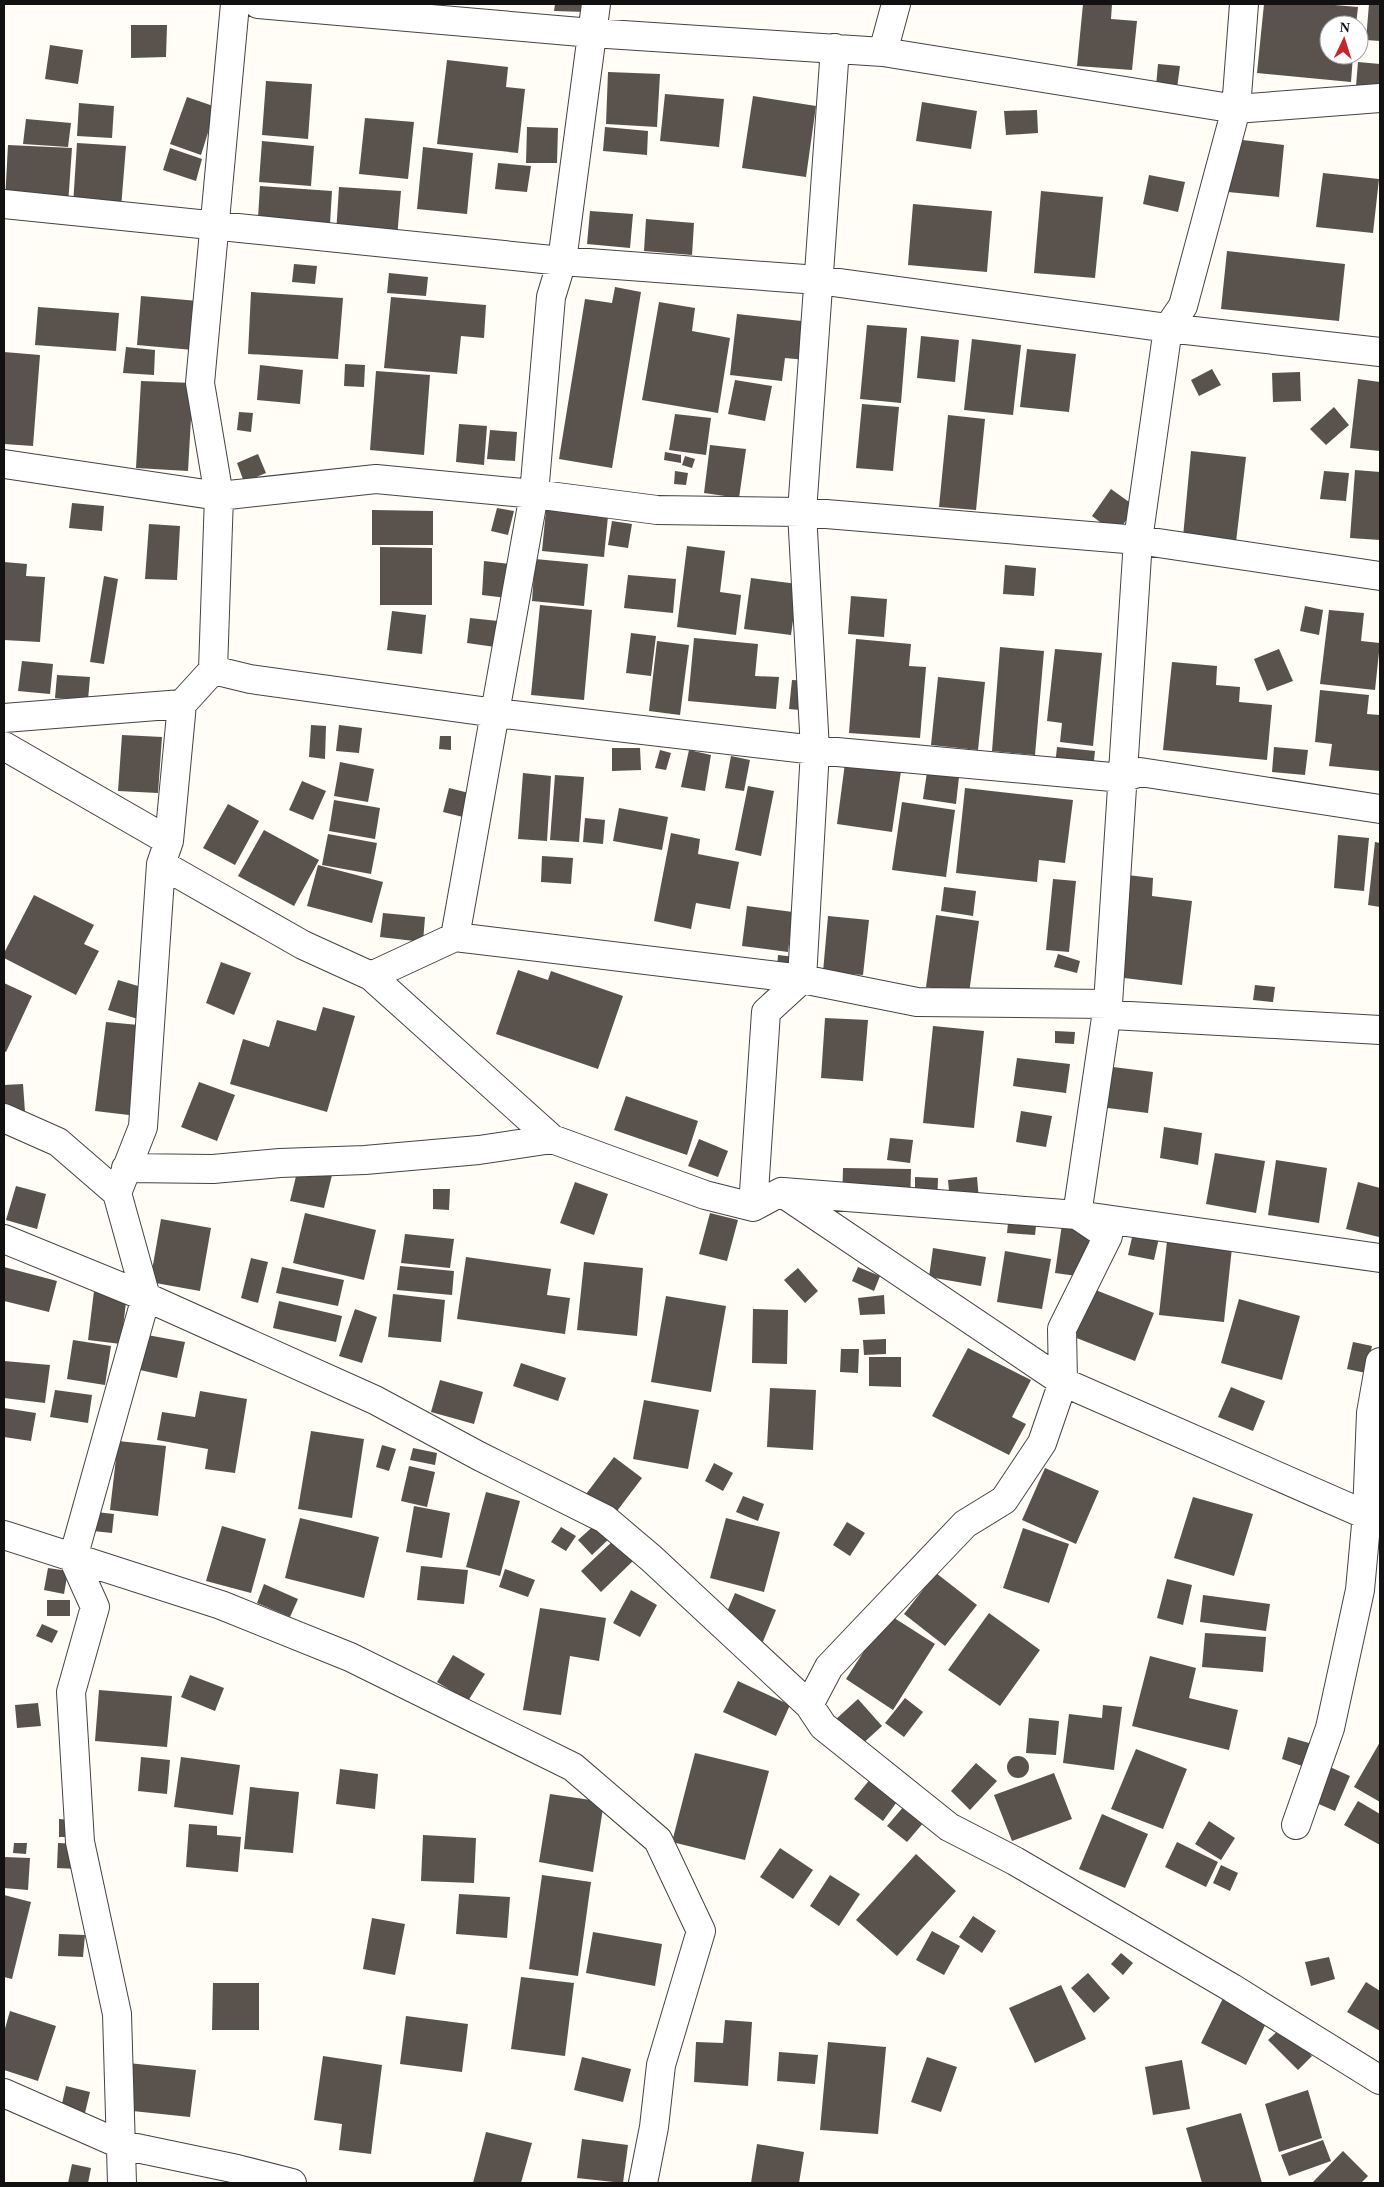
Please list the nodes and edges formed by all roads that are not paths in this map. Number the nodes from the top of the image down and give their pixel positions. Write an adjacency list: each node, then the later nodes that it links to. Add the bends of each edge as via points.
1 (235, 4): 12 (street)
2 (258, 4): 6 (street)
3 (596, 4): 6 (street)
4 (896, 4): 8 (street)
5 (1244, 4): 10 (street)
6 (592, 33): 7 (street); 13 (street)
7 (835, 48): 8 (street); 14 (street)
8 (883, 52): 10 (street)
9 (1380, 98): 10 (street)
10 (1236, 109): 15 (street, via 1183,306)
11 (4, 204): 12 (street)
12 (214, 224): 13 (street); 19 (street, via 200,383)
13 (562, 261): 14 (street); 18 (street, via 551,297)
14 (818, 280): 15 (street); 20 (street)
15 (1168, 328): 16 (street); 21 (street)
16 (1380, 352)
17 (4, 464): 19 (street)
18 (534, 494): 19 (street, via 376,479); 20 (street, via 657,510); 25 (street)
19 (219, 496): 23 (street)
20 (802, 512): 21 (street); 28 (street)
21 (1138, 540): 22 (street); 29 (street)
22 (1380, 576)
23 (213, 670): 24 (street); 25 (street, via 250,679)
24 (182, 704): 26 (street); 31 (street)
25 (496, 713): 28 (street); 32 (street)
26 (4, 718)
27 (4, 746): 31 (street)
28 (815, 750): 29 (street); 34 (street)
29 (1123, 778): 30 (street, via 1140,772); 35 (street)
30 (1380, 809)
31 (165, 853): 33 (street, via 303,945); 39 (street, via 143,1127)
32 (455, 937): 33 (street); 34 (street)
33 (371, 976): 38 (street)
34 (802, 979): 35 (street, via 917,1002); 42 (street, via 766,1012)
35 (1108, 1004): 36 (street, via 1112,1015); 43 (street)
36 (1380, 1030)
37 (4, 1118): 41 (street, via 58,1142)
38 (552, 1139): 39 (street, via 479,1150 365,1160 213,1169); 42 (street, via 705,1195)
39 (126, 1168): 41 (street)
40 (781, 1192): 42 (street); 43 (street); 48 (street)
41 (117, 1193): 46 (street)
42 (753, 1208)
43 (1077, 1215): 45 (street); 48 (street, via 1108,1236 1062,1329)
44 (4, 1239): 46 (street)
45 (1380, 1258)
46 (146, 1297): 51 (street); 52 (street, via 376,1400 605,1519)
47 (1380, 1362): 49 (street, via 1371,1414)
48 (1063, 1382): 49 (street); 52 (street, via 1042,1443 1004,1500 965,1524 888,1603 829,1667)
49 (1374, 1518): 53 (street, via 1332,1719)
50 (4, 1535): 51 (street)
51 (73, 1558): 56 (street, via 95,1607 71,1692 80,1842 117,2014); 59 (street, via 221,1606 350,1657 573,1767 658,1840 701,1931 661,2065)
52 (809, 1705): 54 (street, via 823,1726 950,1827 1015,1861 1224,1983)
53 (1296, 1824)
54 (1380, 2080)
55 (4, 2093): 56 (street)
56 (122, 2145): 57 (street); 58 (street)
57 (122, 2183)
58 (292, 2183)
59 (643, 2183)

